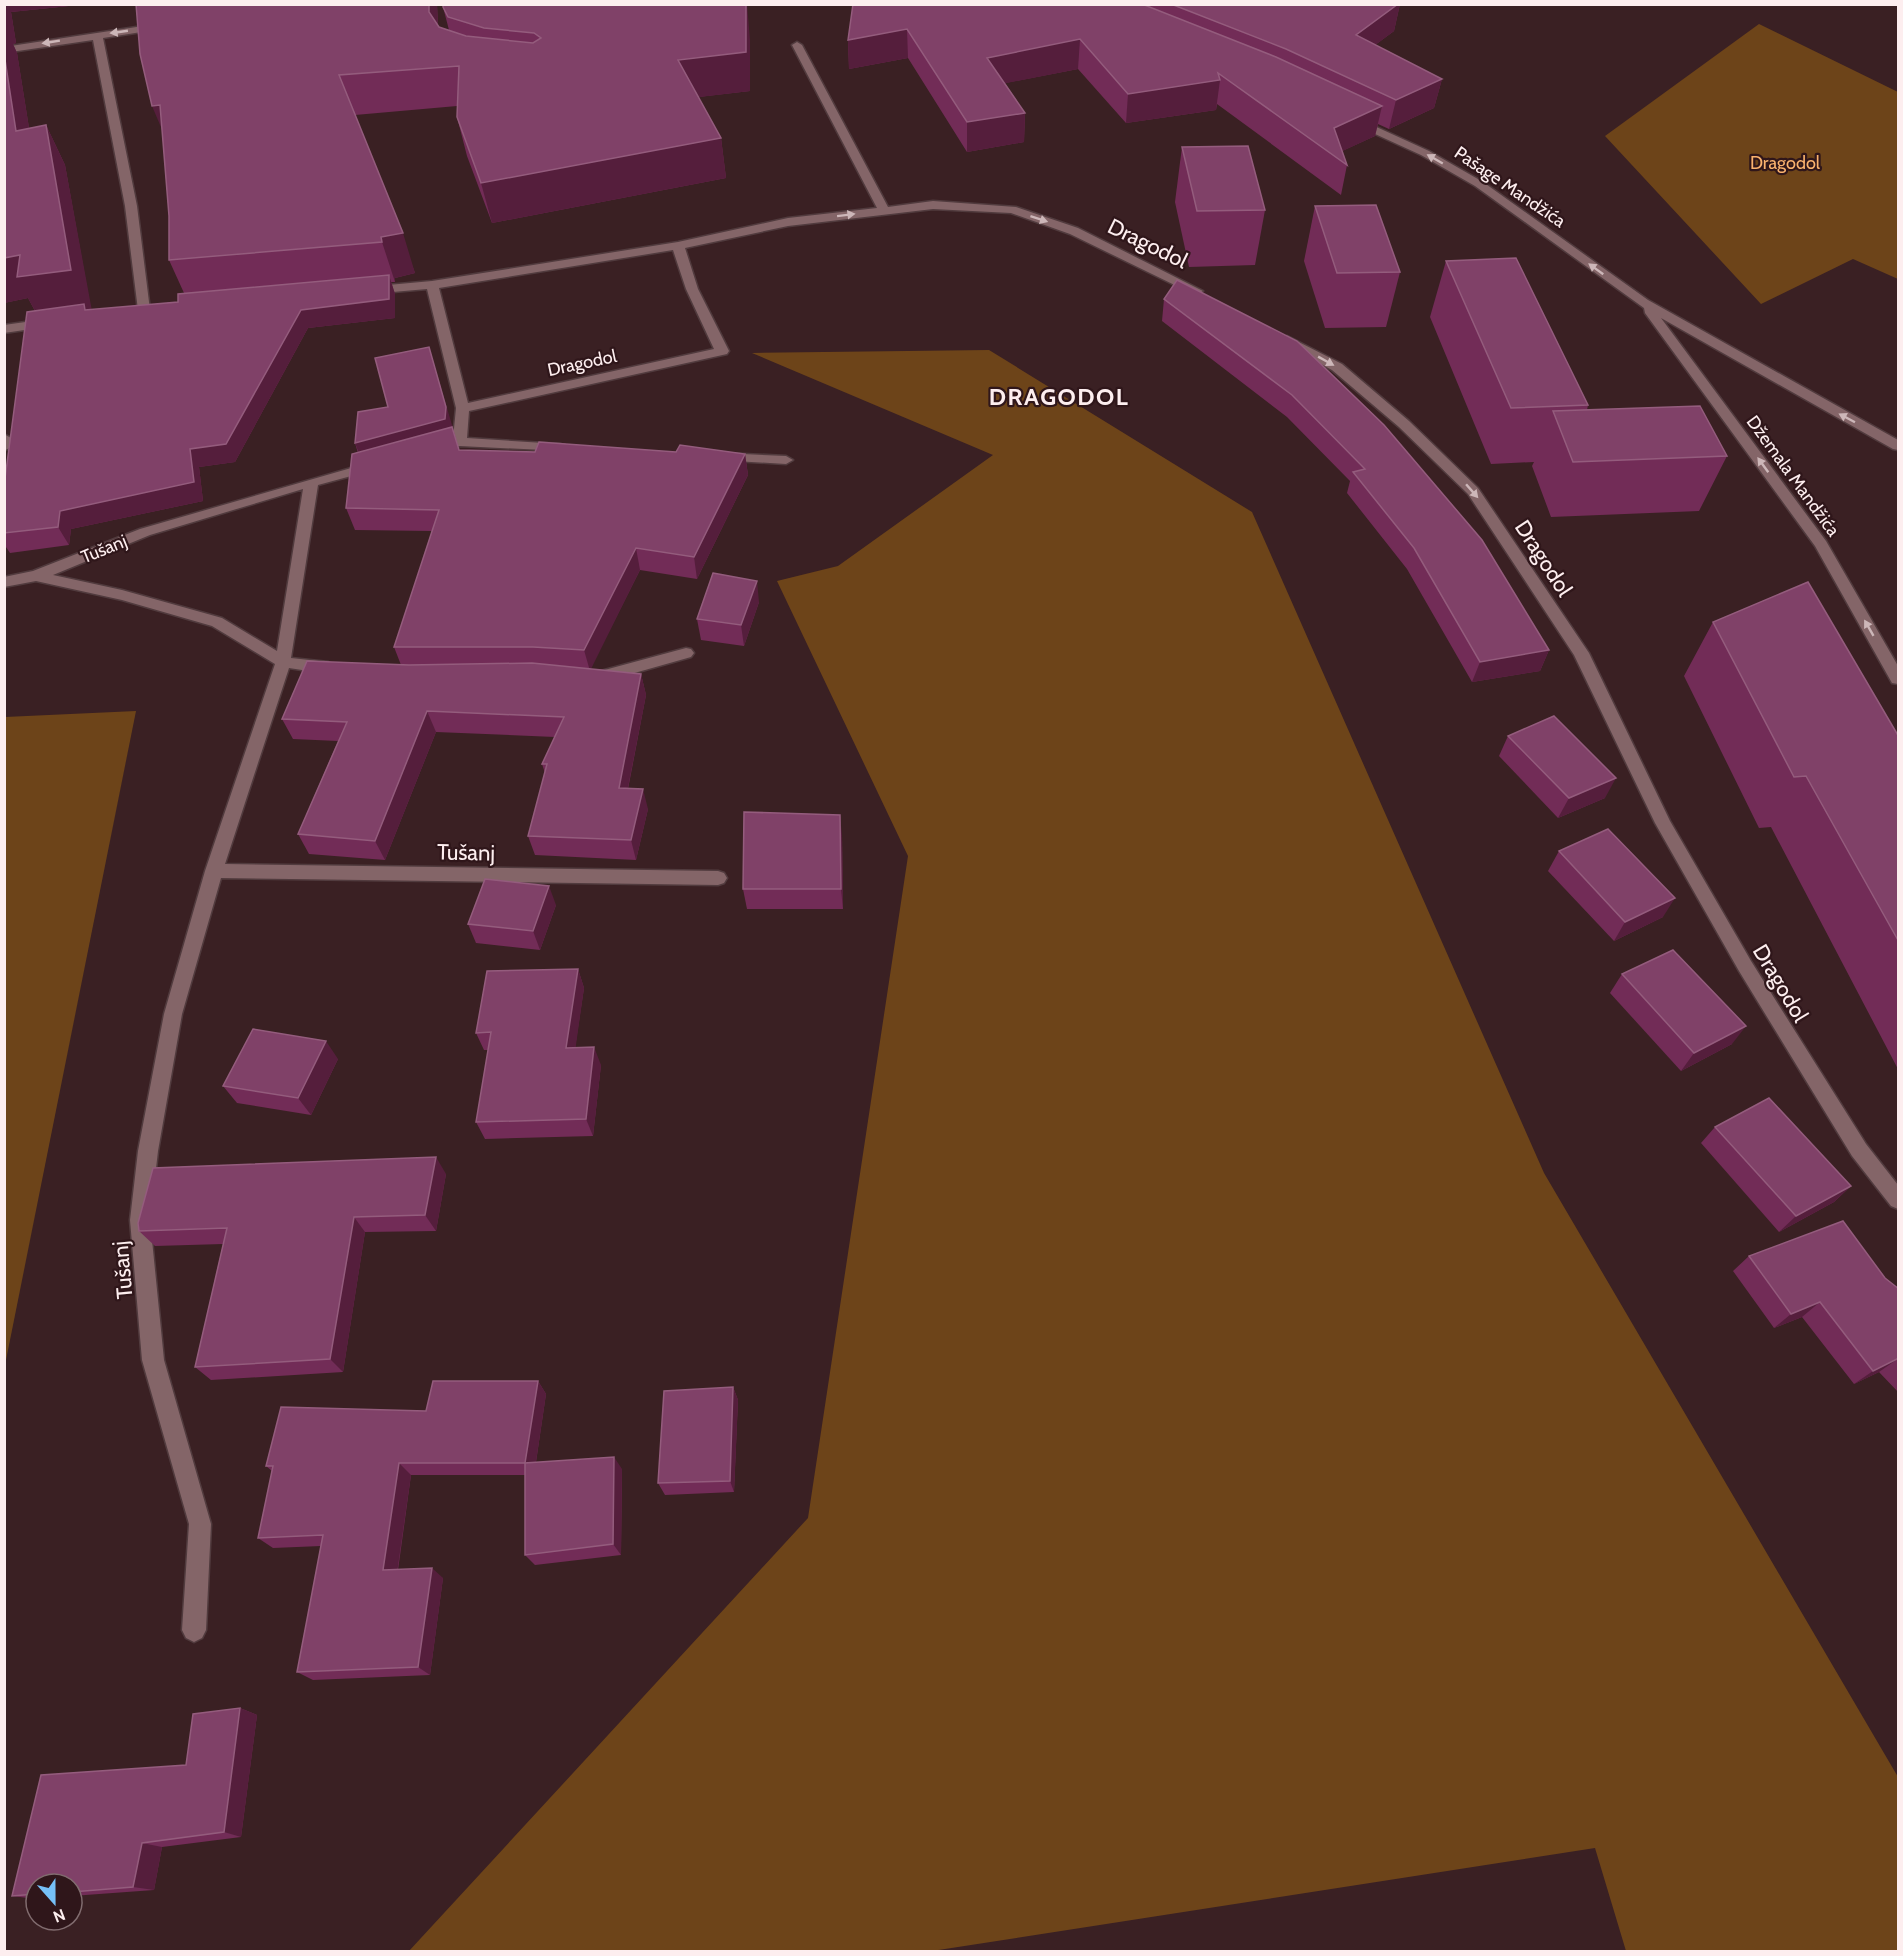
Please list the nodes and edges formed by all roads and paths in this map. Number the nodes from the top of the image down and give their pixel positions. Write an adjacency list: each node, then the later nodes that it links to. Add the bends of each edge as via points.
1 (180, 24): 2 (street, one-way to 2)
2 (97, 35): 4 (street, one-way to 4); 12 (street, via 140,252)
3 (796, 45): 6 (street)
4 (4, 50)
5 (1345, 116): 11 (street, Pašage Mandžića, one-way to 5, via 1479,184 1425,153)
6 (884, 211): 7 (street, Dragodol, one-way to 6, via 788,222); 10 (street, Dragodol, one-way to 10, via 933,205 1012,210 1074,231)
7 (678, 246): 8 (street, Dragodol); 16 (street, Dragodol, via 692,289 722,351)
8 (432, 285): 9 (street, Dragodol); 16 (street)
9 (351, 292)
10 (1213, 300)
11 (1644, 303): 19 (street, Pašage Mandžića, one-way to 11); 33 (street, Džemala Mandžića, one-way to 11, via 1821,544)
12 (144, 310)
13 (63, 321): 14 (street)
14 (4, 329)
15 (1275, 333): 36 (street, Dragodol, one-way to 36, via 1337,367 1404,424 1473,491 1581,653 1663,823 1745,966 1859,1150)
16 (463, 408): 18 (street)
17 (4, 438): 20 (street)
18 (460, 442): 21 (street); 22 (street)
19 (1899, 446)
20 (4, 447)
21 (437, 448)
22 (577, 449)
23 (705, 456): 25 (street)
24 (391, 460): 26 (street, Tušanj)
25 (786, 460)
26 (311, 482): 27 (street, Tušanj, via 145,532); 30 (street, Tušanj)
27 (36, 576): 28 (street, Tušanj); 30 (street, Tušanj, via 217,622)
28 (4, 582)
29 (686, 653): 32 (street, via 591,679)
30 (282, 662): 31 (street, Tušanj); 34 (street, Tušanj)
31 (338, 669)
32 (580, 678)
33 (1899, 679)
34 (214, 872): 35 (street, Tušanj); 37 (street, Tušanj, via 173,1014 148,1151 140,1220 153,1360 200,1524)
35 (718, 878)
36 (1899, 1200)
37 (194, 1630)

